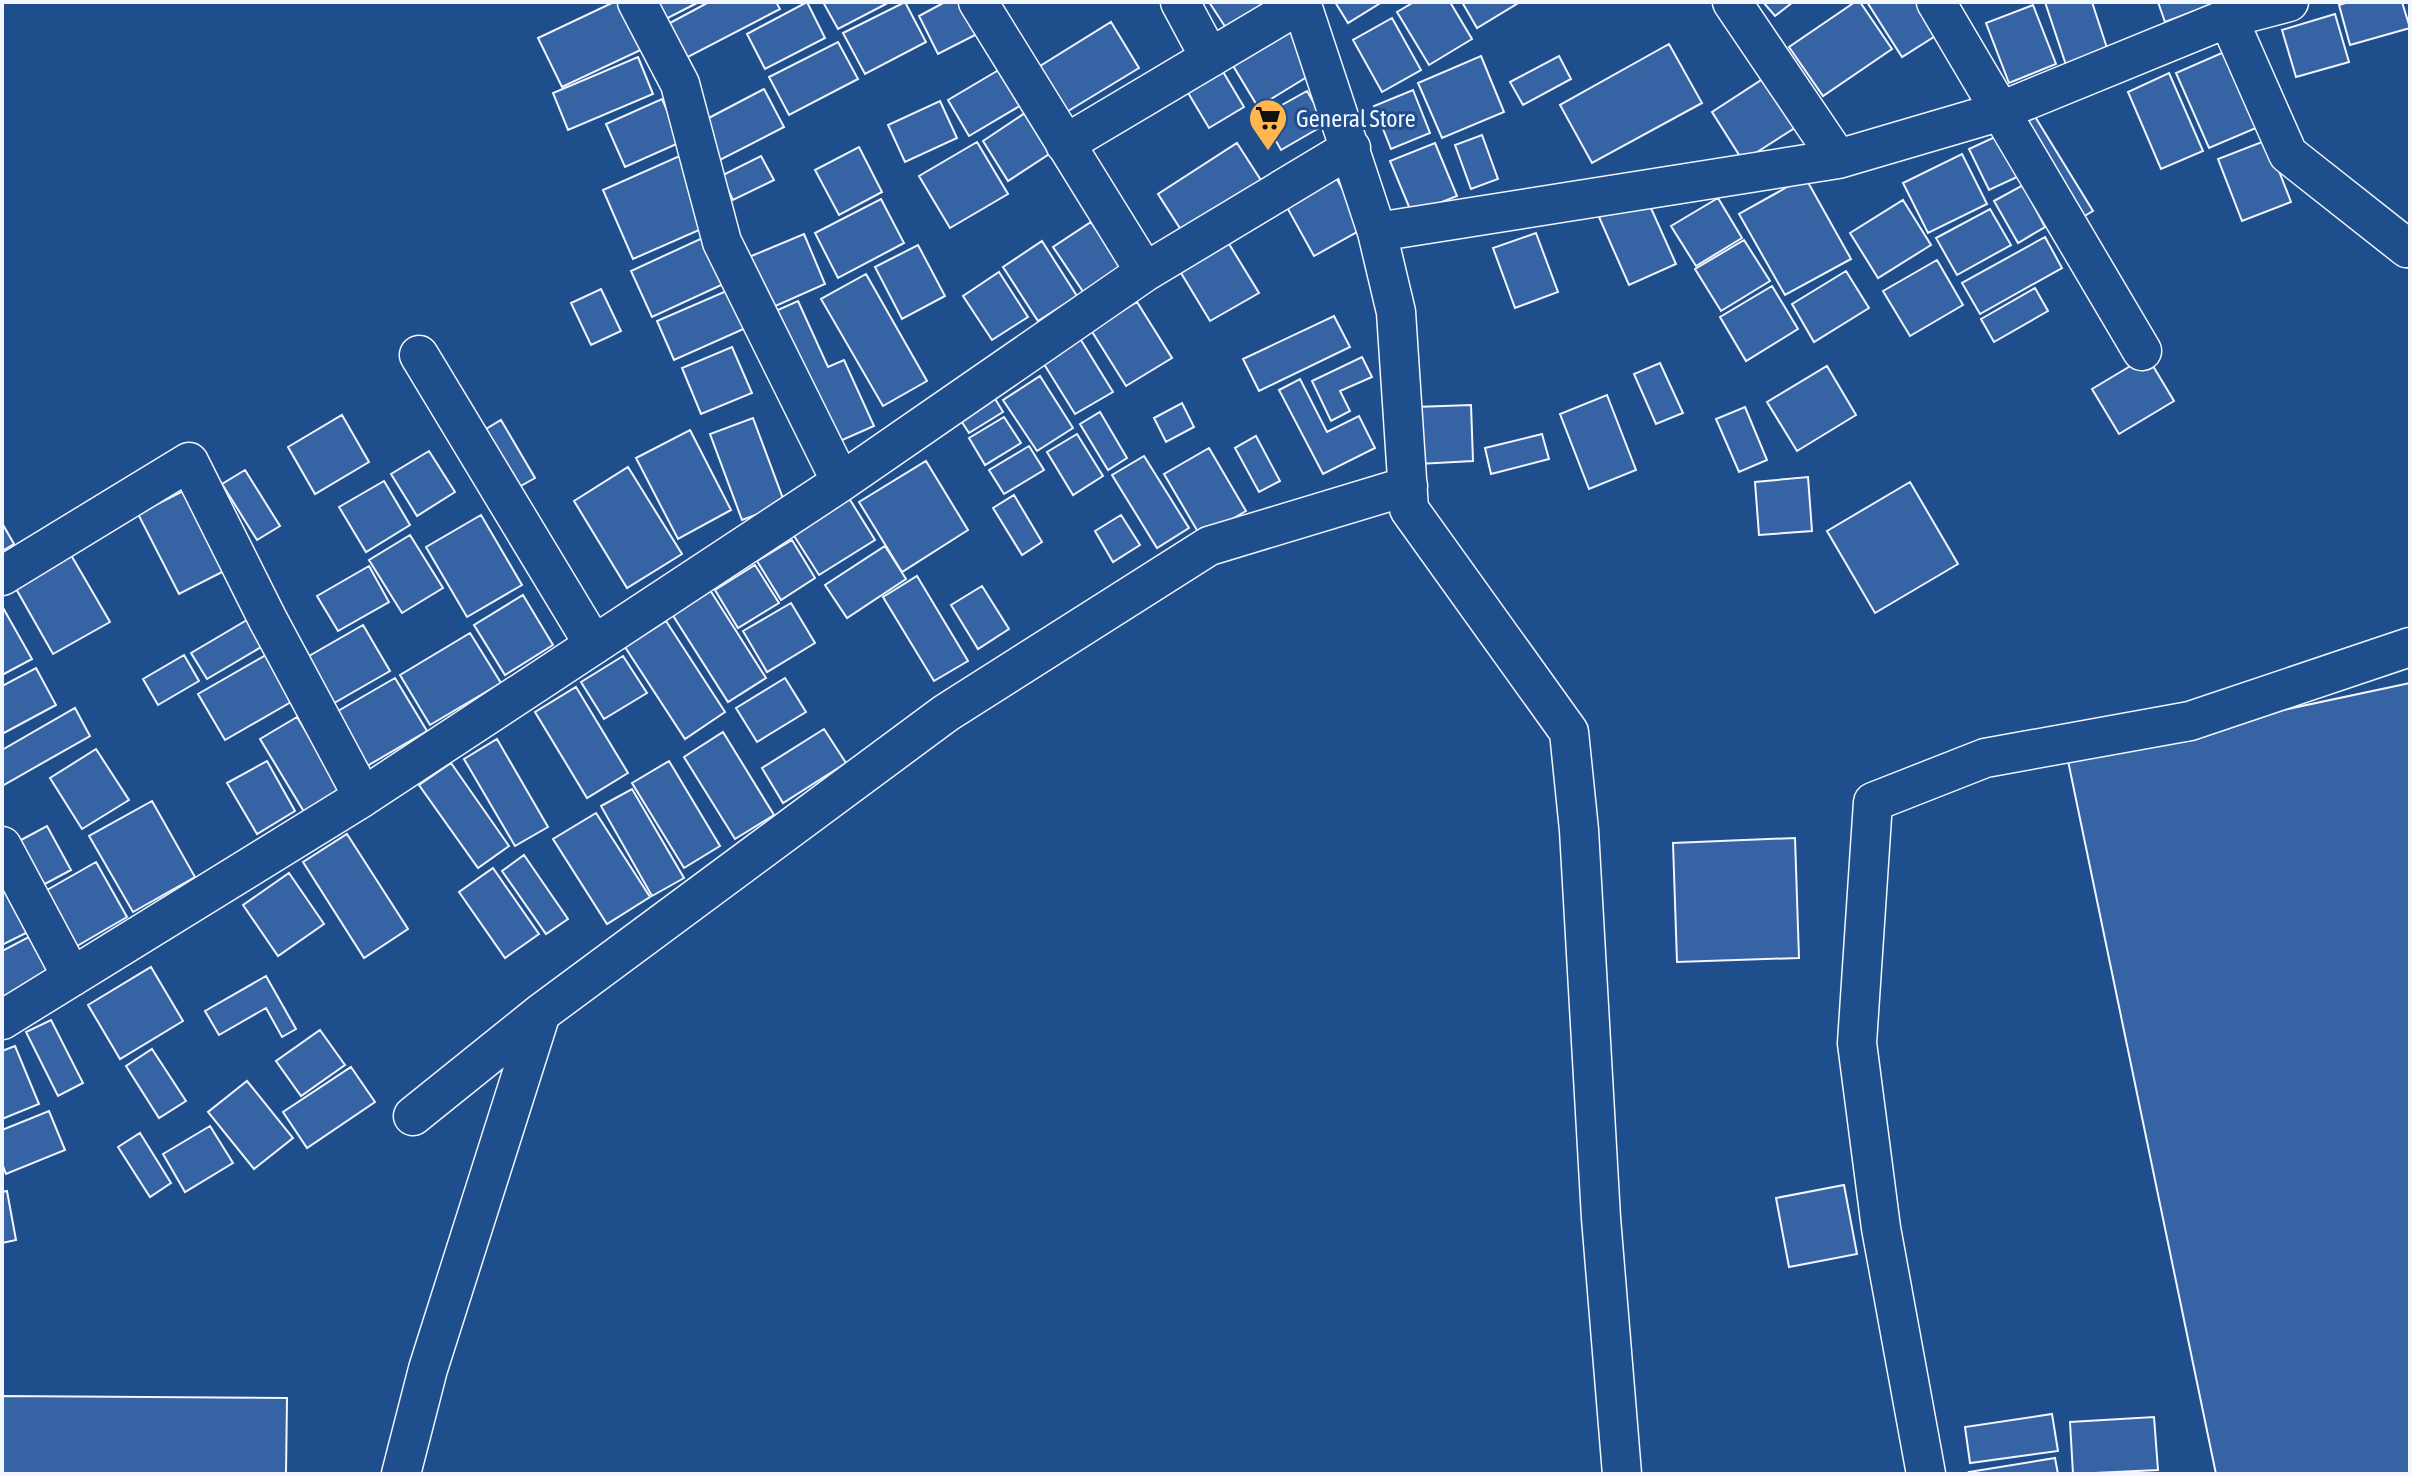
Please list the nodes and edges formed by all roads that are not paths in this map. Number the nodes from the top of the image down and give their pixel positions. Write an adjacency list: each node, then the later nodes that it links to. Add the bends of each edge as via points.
1 (637, 2): 19 (street, via 680,84 722,242)
2 (978, 2): 11 (street)
3 (1180, 2): 9 (street)
4 (1302, 2): 9 (street); 12 (street)
5 (1732, 2): 13 (street)
6 (1936, 2): 10 (street)
7 (2284, 3): 8 (street)
8 (2228, 18): 10 (street); 15 (street, via 2288,154)
9 (1210, 58): 11 (street)
10 (1998, 112): 13 (street); 17 (street)
11 (1065, 144): 16 (street)
12 (1351, 148): 14 (street); 16 (street)
13 (1838, 159): 14 (street)
14 (1377, 232): 20 (street, via 1396,312)
15 (2410, 247)
16 (1145, 272): 19 (street)
17 (2142, 351)
18 (419, 355): 22 (street)
19 (841, 482): 22 (street)
20 (1408, 486): 27 (street, via 1209,546 946,713); 31 (street, via 1409,509 1569,732)
21 (2, 576): 24 (street, via 189,462)
22 (594, 645): 24 (street)
23 (2410, 647): 32 (street, via 2190,721 1985,758 1873,802 1857,1043 1881,1228)
24 (363, 797): 26 (street)
25 (2, 846): 26 (street)
26 (72, 977): 28 (street)
27 (541, 1013): 29 (street); 30 (street, via 428,1369)
28 (2, 1020)
29 (413, 1116)
30 (401, 1474)
31 (1622, 1474)
32 (1926, 1474)

